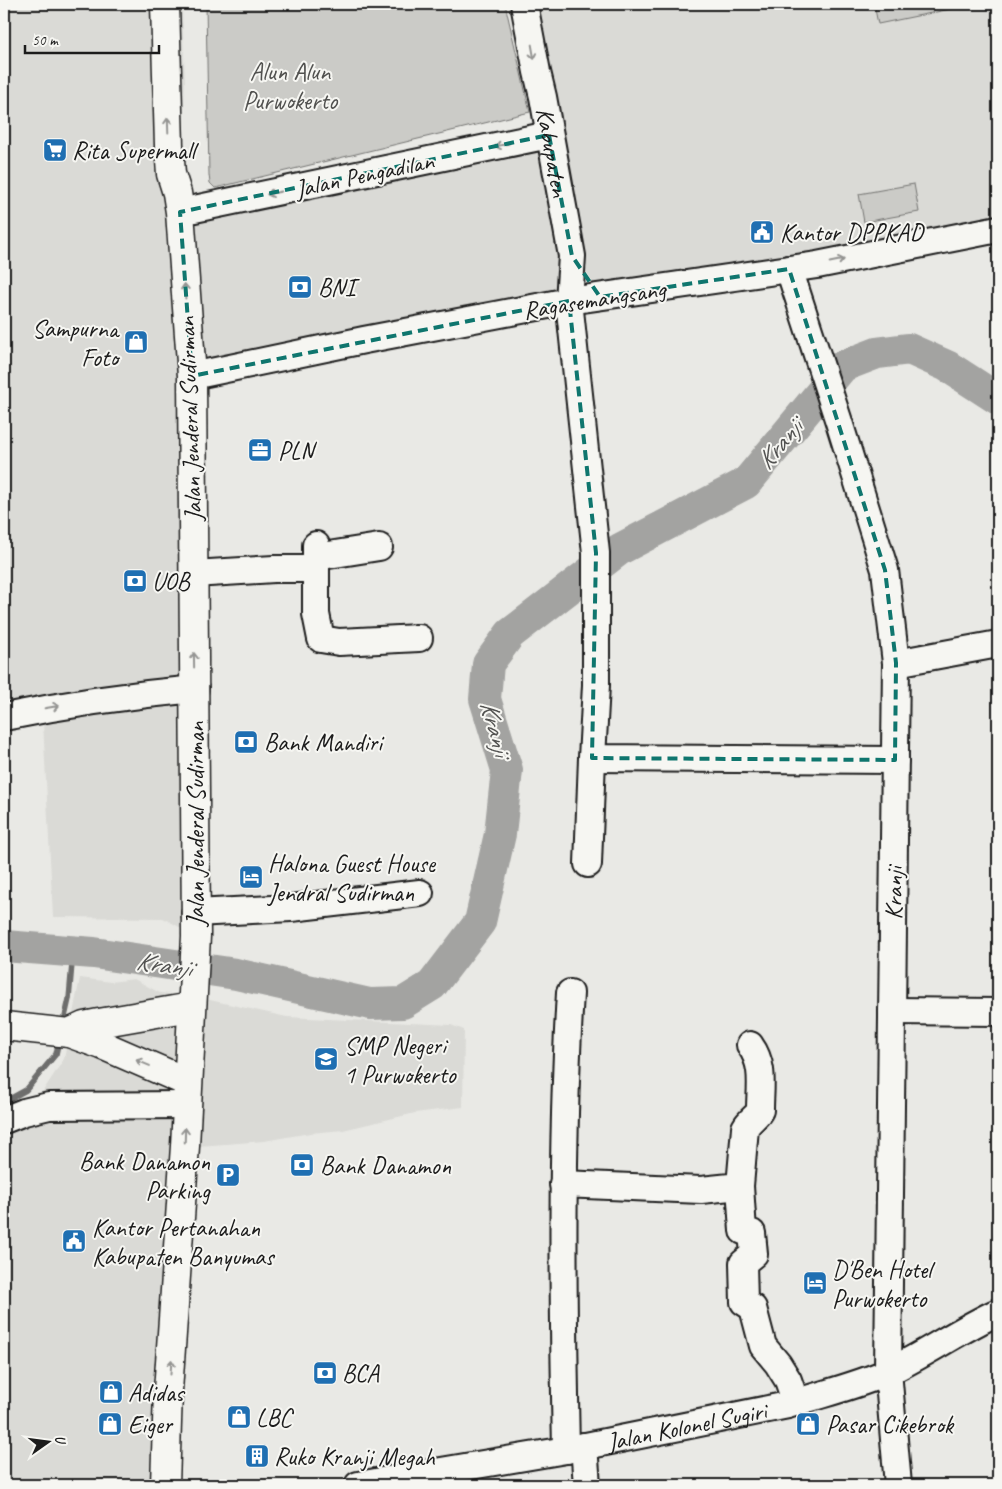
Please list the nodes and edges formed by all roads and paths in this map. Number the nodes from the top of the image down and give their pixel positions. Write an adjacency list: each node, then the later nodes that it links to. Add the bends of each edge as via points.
1 (165, 4): 5 (main road, Jalan Jenderal Sudirman, one-way to 1, via 171,174)
2 (183, 4): 5 (main road, via 188,172)
3 (524, 4): 4 (street, Kabupaten, one-way to 4)
4 (549, 135): 5 (street, Jalan Pengadilan, one-way to 5); 7 (street, Kabupaten)
5 (178, 203): 11 (main road, Jalan Jenderal Sudirman, one-way to 5)
6 (998, 229): 8 (street, Ragasemangsang, one-way to 6)
7 (572, 256): 9 (street); 10 (street, Kabupaten)
8 (789, 270): 9 (street, Ragasemangsang); 17 (street, Kranji, via 885,570)
9 (600, 297): 10 (street, Ragasemangsang)
10 (569, 301): 11 (street, Ragasemangsang); 20 (street, Kabupaten, via 596,553 596,685)
11 (192, 376): 14 (main road, Jalan Jenderal Sudirman)
12 (379, 547): 13 (street)
13 (316, 557): 14 (street, via 274,569); 15 (street, via 316,614 321,639 339,642)
14 (194, 574): 18 (main road, Jalan Jenderal Sudirman, one-way to 14)
15 (419, 638)
16 (998, 644): 17 (street)
17 (896, 663): 21 (street, Kranji)
18 (195, 689): 19 (street, one-way to 18, via 52,707); 24 (main road, Jalan Jenderal Sudirman)
19 (4, 717)
20 (592, 758): 21 (street); 22 (street, Kabupaten)
21 (894, 760): 28 (street, Kranji)
22 (588, 864)
23 (420, 893): 24 (street, via 291,908)
24 (196, 925): 26 (main road, Jalan Jenderal Sudirman)
25 (570, 993): 34 (street)
26 (192, 1001): 30 (main road); 32 (main road, Jalan Jenderal Sudirman)
27 (998, 1012): 28 (street)
28 (892, 1022): 37 (street, Kranji)
29 (4, 1026): 30 (main road)
30 (59, 1032): 32 (main road, one-way to 30, via 102,1045)
31 (750, 1045): 35 (street, via 761,1069 760,1110 745,1128)
32 (187, 1094): 33 (street, via 49,1106); 40 (main road, Jalan Jenderal Sudirman, one-way to 32)
33 (4, 1120)
34 (564, 1184): 35 (street, via 701,1190); 39 (street)
35 (740, 1186): 38 (street, via 743,1231 752,1233 754,1254 743,1263 744,1302 753,1308 763,1346 788,1380)
36 (998, 1312): 37 (street, Jalan Kolonel Sugiri)
37 (888, 1371): 38 (street, Jalan Kolonel Sugiri, via 817,1398); 43 (street, Kranji)
38 (796, 1402): 39 (street, Jalan Kolonel Sugiri)
39 (575, 1448): 41 (street, Jalan Kolonel Sugiri); 42 (street)
40 (165, 1485)
41 (358, 1485)
42 (588, 1485)
43 (898, 1485)

